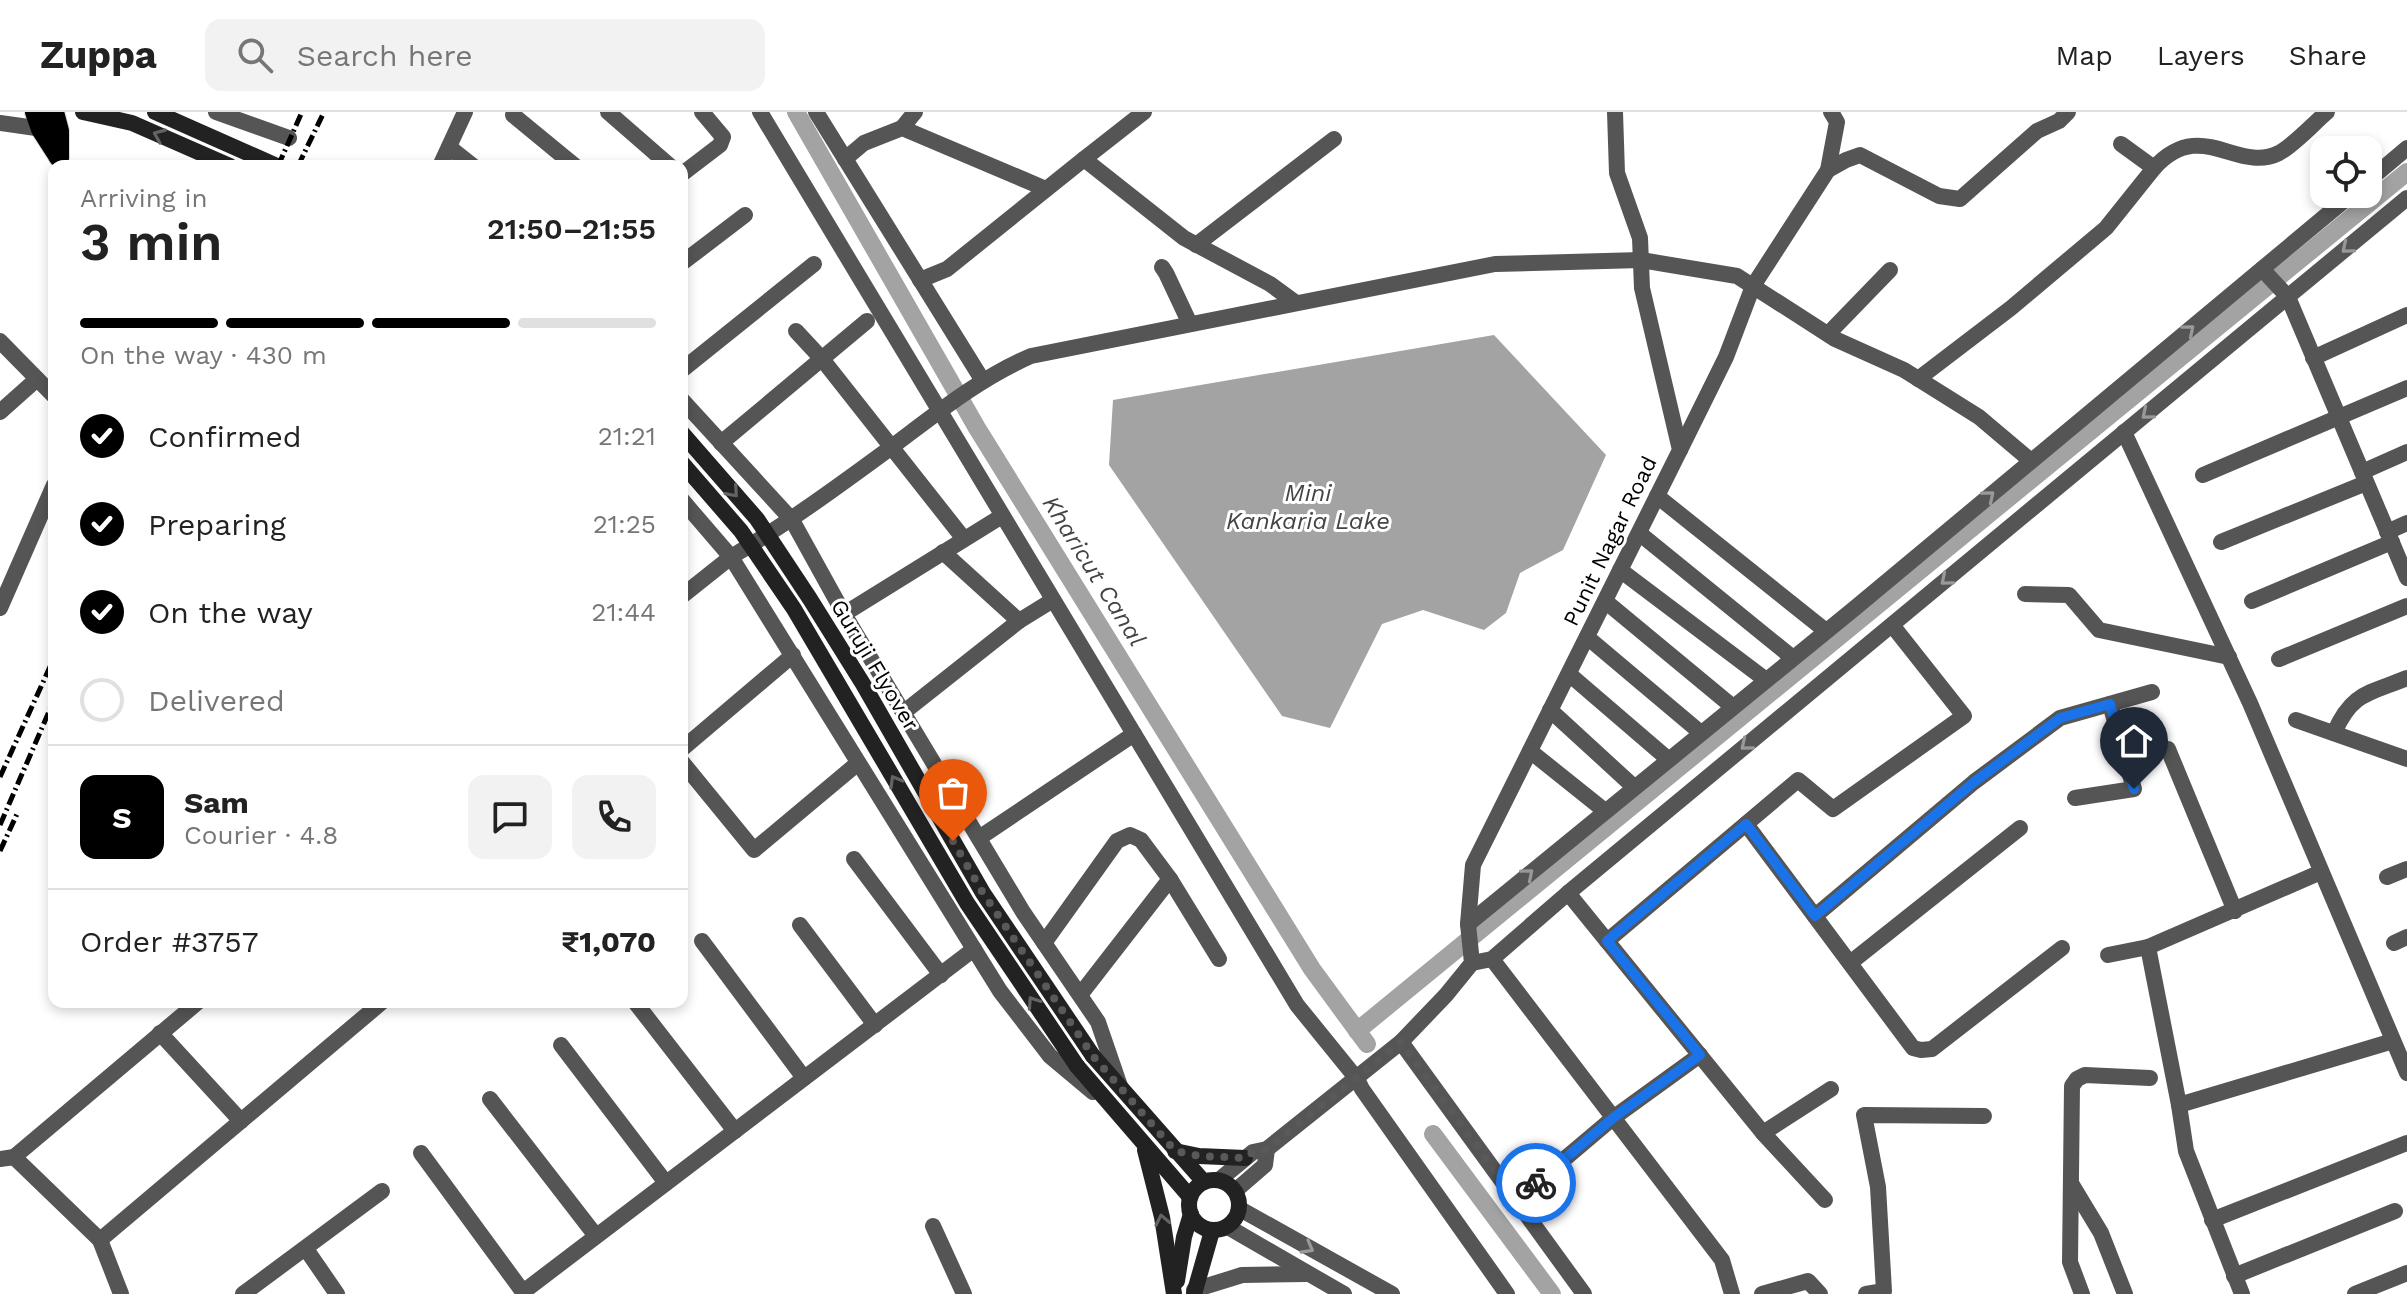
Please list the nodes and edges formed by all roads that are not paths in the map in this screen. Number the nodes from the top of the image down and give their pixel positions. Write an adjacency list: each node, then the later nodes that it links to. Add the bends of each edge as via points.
1 (83, 112): 27 (main road, one-way to 1, via 132,123)
2 (155, 112): 28 (main road)
3 (216, 112): 19 (street)
4 (465, 112): 22 (street)
5 (608, 112): 32 (street)
6 (702, 112): 34 (street, via 723,137)
7 (760, 112): 67 (street)
8 (816, 112): 24 (street)
9 (915, 112): 18 (street)
10 (1144, 112): 25 (street)
11 (1615, 112): 43 (street, Punit Nagar Road, via 1617,173 1640,238)
12 (1831, 112): 36 (street, via 1837,122)
13 (2068, 112): 36 (street, via 2037,131 1960,199 1939,196 1860,155)
14 (2327, 112): 33 (street, via 2279,153 2261,158 2191,146 2166,155)
15 (513, 115): 31 (street)
16 (47, 121): 17 (street); 26 (main road)
17 (0, 123)
18 (902, 128): 24 (street, via 864,143); 37 (street)
19 (289, 138)
20 (1334, 139): 41 (street)
21 (2121, 144): 33 (street)
22 (449, 147): 29 (street); 30 (street)
23 (2407, 148): 35 (street)
24 (845, 159): 48 (street)
25 (1084, 159): 37 (street); 41 (street)
26 (61, 160)
27 (216, 160)
28 (263, 160)
29 (443, 160)
30 (465, 160)
31 (568, 160)
32 (663, 160)
33 (2154, 168): 62 (street, via 2106,228)
34 (688, 169)
35 (2382, 169)
36 (1828, 170): 49 (street)
37 (1046, 189): 48 (street, via 947,269)
38 (2407, 198): 50 (street, one-way to 50)
39 (2335, 208): 46 (street)
40 (745, 215): 42 (street)
41 (1196, 245): 51 (street)
42 (688, 258)
43 (1641, 260): 49 (street, via 1737,276); 51 (street, via 1495,264); 74 (street, Punit Nagar Road, via 1642,288)
44 (814, 264): 60 (street)
45 (1162, 267): 54 (street)
46 (2262, 269): 50 (street); 76 (street, one-way to 46)
47 (1890, 270): 56 (street)
48 (920, 280): 63 (street)
49 (1753, 286): 56 (street); 74 (street, via 1726,357)
50 (2288, 297): 58 (street); 70 (street, one-way to 70)
51 (1296, 303): 54 (street)
52 (2407, 315): 58 (street)
53 (867, 321): 59 (street)
54 (1190, 324): 63 (street, via 1031,356)
55 (796, 331): 59 (street)
56 (1828, 334): 62 (street)
57 (0, 341): 61 (street)
58 (2313, 358): 69 (street)
59 (822, 359): 72 (street); 73 (street)
60 (688, 365)
61 (37, 379): 65 (street); 68 (street)
62 (1918, 379): 76 (street, via 1979,417)
63 (979, 384): 67 (street)
64 (2407, 388): 69 (street)
65 (48, 390)
66 (688, 407): 72 (street)
67 (943, 408): 73 (street); 83 (street)
68 (0, 412)
69 (2339, 417): 78 (street); 79 (street)
70 (2124, 432): 103 (street, one-way to 103); 107 (street)
71 (688, 440): 172 (main road, Guruji Flyover, one-way to 172, bridge, via 757,519 863,684 983,893 1093,1056)
72 (721, 443): 84 (street)
73 (892, 446): 84 (street); 88 (street)
74 (1680, 450): 80 (street, Punit Nagar Road)
75 (2407, 452): 79 (street)
76 (2031, 461): 104 (street, one-way to 76)
77 (688, 470): 174 (main road, Guruji Flyover, one-way to 77, bridge, via 967,903 794,609 741,531)
78 (2203, 475)
79 (2364, 477): 87 (street); 89 (street)
80 (1657, 496): 86 (street, Punit Nagar Road); 104 (street)
81 (48, 499): 100 (street)
82 (688, 507): 91 (street)
83 (1002, 516): 88 (street); 96 (street)
84 (792, 520): 91 (street); 101 (street)
85 (2407, 523): 87 (street)
86 (1639, 533): 92 (street, Punit Nagar Road); 108 (street)
87 (2390, 537): 93 (street); 98 (street)
88 (964, 539): 90 (street)
89 (2221, 542)
90 (943, 552): 101 (street); 102 (street)
91 (731, 557): 94 (street); 106 (street)
92 (1620, 570): 97 (street, Punit Nagar Road); 112 (street)
93 (2407, 578)
94 (688, 591)
95 (2025, 594): 107 (street, via 2069,595 2099,630)
96 (1053, 600): 102 (street); 121 (street)
97 (1605, 601): 105 (street, Punit Nagar Road); 115 (street)
98 (2252, 601)
99 (2407, 606): 109 (street)
100 (0, 608)
101 (844, 614): 117 (street)
102 (1019, 621): 117 (street)
103 (1892, 625): 132 (street, via 1964,716 1833,809 1798,780); 140 (street, one-way to 140)
104 (1826, 631): 108 (street)
105 (1587, 637): 110 (street, Punit Nagar Road); 119 (street)
106 (793, 655): 122 (street); 127 (street)
107 (2229, 657): 137 (street)
108 (1793, 658): 112 (street)
109 (2279, 659)
110 (1569, 674): 116 (street, Punit Nagar Road); 125 (street)
111 (2407, 678): 120 (street, via 2357,699 2343,711)
112 (1766, 680): 115 (street)
113 (2152, 692): 114 (street)
114 (2110, 704): 130 (street, via 2134,789); 142 (street, via 2060,718 1974,782)
115 (1733, 707): 119 (street)
116 (1550, 710): 124 (street, Punit Nagar Road); 129 (street)
117 (904, 712): 134 (street)
118 (2296, 720): 120 (street)
119 (1701, 733): 125 (street)
120 (2334, 733): 126 (street)
121 (1134, 734): 134 (street); 170 (street, via 1297,1005)
122 (688, 744)
123 (2168, 749): 141 (street)
124 (1530, 751): 131 (street); 143 (street, Punit Nagar Road, via 1473,865)
125 (1668, 759): 129 (street)
126 (2407, 759)
127 (858, 763): 128 (street, via 754,850); 150 (street)
128 (688, 769)
129 (1634, 787): 131 (street)
130 (2075, 798)
131 (1605, 811): 143 (street, one-way to 131)
132 (1746, 824): 142 (street); 146 (street)
133 (2020, 828): 155 (street)
134 (979, 838): 147 (street)
135 (854, 859): 156 (street)
136 (2407, 869): 138 (street)
137 (2321, 872): 141 (street); 163 (street)
138 (2387, 877)
139 (1170, 879): 147 (street, via 1141,840 1130,835 1117,841); 152 (street); 157 (street)
140 (1568, 893): 146 (street); 153 (street)
141 (2235, 911): 148 (street)
142 (1815, 916): 155 (street)
143 (1468, 924): 154 (street, Punit Nagar Road)
144 (800, 925): 161 (street)
145 (702, 941): 168 (street)
146 (1607, 941): 166 (street)
147 (1044, 943): 157 (street)
148 (2148, 947): 151 (street); 175 (street)
149 (2062, 948): 155 (street, via 1932,1049 1921,1050 1913,1048)
150 (974, 949): 156 (street); 174 (street, via 1050,1056)
151 (2108, 955)
152 (1219, 959)
153 (1492, 959): 154 (street); 177 (street)
154 (1472, 962): 164 (street)
155 (1850, 963)
156 (941, 975): 161 (street)
157 (1080, 995): 172 (street, via 1098,1022)
158 (191, 1008): 162 (street)
159 (375, 1008): 178 (street)
160 (640, 1008): 179 (street)
161 (875, 1025): 168 (street)
162 (160, 1033): 178 (street); 186 (street)
163 (2393, 1041): 167 (street); 175 (street)
164 (1401, 1042): 170 (street); 193 (street)
165 (561, 1045): 189 (street)
166 (1700, 1055): 177 (street); 180 (street)
167 (2407, 1073)
168 (804, 1078): 179 (street)
169 (2150, 1078): 190 (street, via 2077,1079 2072,1086)
170 (1357, 1079): 183 (street); 217 (street)
171 (1831, 1089): 180 (street)
172 (1122, 1090): 184 (main road, Guruji Flyover)
173 (490, 1099): 201 (street)
174 (1107, 1103): 182 (main road, Guruji Flyover)
175 (2179, 1105): 198 (street, via 2186,1151)
176 (1984, 1116): 208 (street, via 1864,1115 1878,1187)
177 (1613, 1118): 193 (street); 219 (street, via 1722,1260)
178 (241, 1121): 202 (street)
179 (735, 1131): 189 (street)
180 (1763, 1133): 194 (street)
181 (2407, 1143): 198 (street)
182 (1144, 1146): 195 (main road, Guruji Flyover); 214 (main road, one-way to 182)
183 (1267, 1149): 187 (street); 192 (street, via 1265,1165)
184 (1175, 1151): 187 (main road); 188 (main road, Guruji Flyover)
185 (421, 1153): 209 (street)
186 (7, 1158): 202 (street)
187 (1245, 1158): 188 (street)
188 (1211, 1181): 192 (main road, via 1228,1183); 195 (main road, via 1194,1190)
189 (666, 1183): 201 (street)
190 (2071, 1183): 223 (street, via 2070,1262); 224 (street, via 2101,1233)
191 (382, 1191): 203 (street)
192 (1235, 1191): 196 (main road)
193 (1516, 1200): 218 (street)
194 (1825, 1200)
195 (1190, 1206): 200 (main road, via 1200,1226); 214 (main road)
196 (1240, 1209): 200 (main road); 216 (street, one-way to 216)
197 (2395, 1211): 206 (street)
198 (2212, 1220): 206 (street)
199 (933, 1226): 213 (street)
200 (1220, 1229): 205 (street); 207 (main road)
201 (596, 1236): 209 (street)
202 (100, 1240): 210 (street)
203 (306, 1249): 211 (street); 212 (street)
204 (2407, 1273): 226 (street)
205 (1308, 1274): 207 (street, via 1242,1275); 215 (street)
206 (2234, 1276): 225 (street)
207 (1194, 1292)
208 (1884, 1292): 222 (street)
209 (522, 1293)
210 (121, 1294)
211 (243, 1294)
212 (337, 1294)
213 (964, 1294)
214 (1174, 1294)
215 (1344, 1294)
216 (1392, 1294)
217 (1507, 1294)
218 (1584, 1294)
219 (1732, 1294)
220 (1762, 1294): 221 (street, via 1808,1281)
221 (1820, 1294)
222 (1866, 1294)
223 (2082, 1294)
224 (2125, 1294)
225 (2242, 1294)
226 (2355, 1294)

